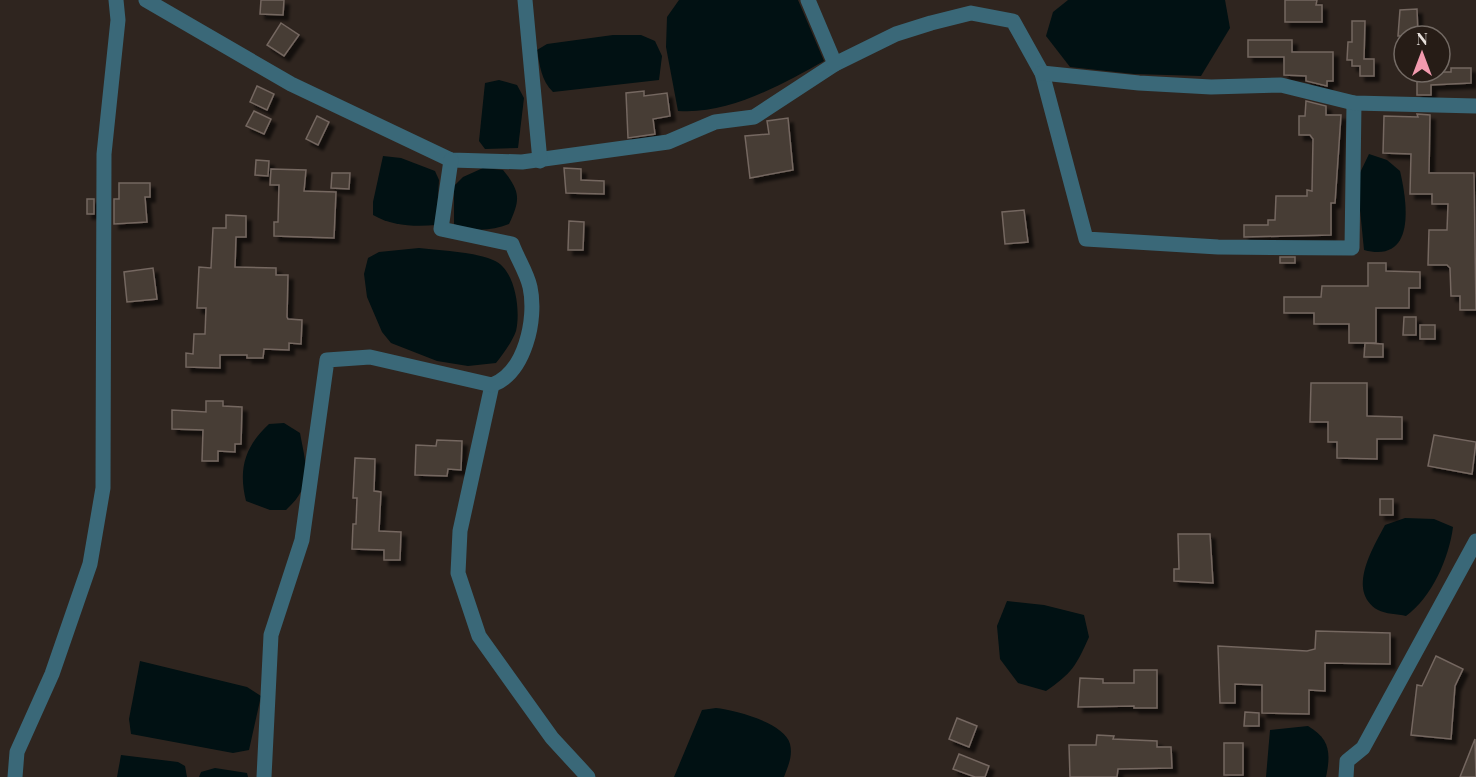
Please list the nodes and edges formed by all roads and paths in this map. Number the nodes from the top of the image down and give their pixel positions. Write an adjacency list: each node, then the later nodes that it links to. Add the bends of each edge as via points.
1 (116, 0): 13 (street, via 118,20 104,154 103,488 90,564 51,674 16,752)
2 (146, 0): 9 (street, via 291,84)
3 (525, 0): 10 (street)
4 (808, 0): 5 (street)
5 (835, 64): 6 (street, via 896,34 971,13 1013,21); 10 (street, via 754,117 715,122 668,142)
6 (1042, 73): 7 (street, via 1211,87 1281,85); 7 (street, via 1086,238 1218,247 1352,248)
7 (1354, 103): 8 (street)
8 (1476, 106)
9 (451, 160): 10 (street); 11 (street, via 441,229 512,244 530,284 533,310 528,337 505,381)
10 (540, 161)
11 (492, 385): 14 (street, via 370,357 327,360 302,540 271,634); 15 (street, via 462,521 458,573 479,636 552,738)
12 (1476, 542): 16 (street, via 1363,748 1347,761)
13 (15, 777)
14 (264, 777)
15 (588, 777)
16 (1346, 777)

